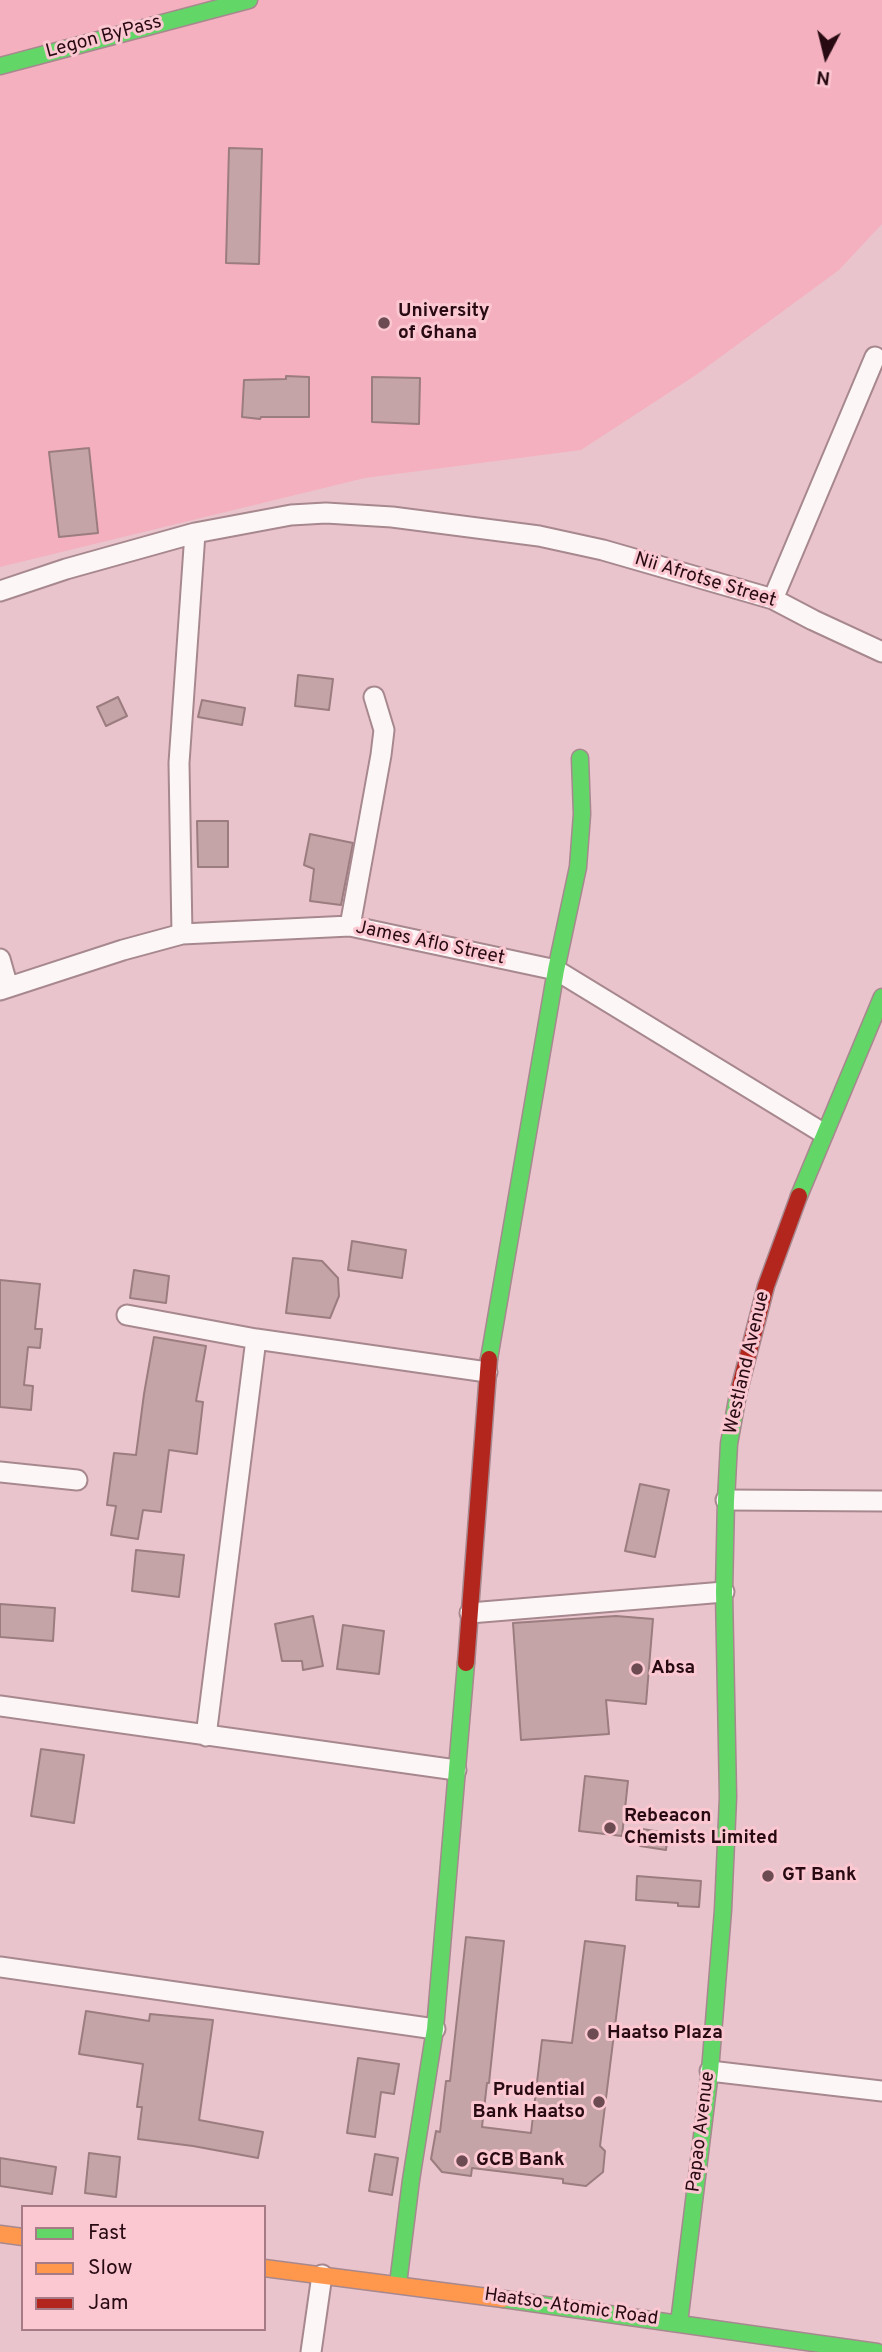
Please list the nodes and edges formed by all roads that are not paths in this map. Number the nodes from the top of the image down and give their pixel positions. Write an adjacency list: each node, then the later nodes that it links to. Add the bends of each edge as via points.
1 (249, 0): 2 (street, Legon ByPass)
2 (0, 66)
3 (875, 357): 6 (street)
4 (195, 533): 5 (street, Nii Afrotse Street); 6 (street, Nii Afrotse Street, via 291,514 392,517 539,536); 11 (street, via 179,763)
5 (0, 591)
6 (773, 598): 7 (street, Nii Afrotse Street)
7 (882, 652)
8 (374, 697): 10 (street, via 384,730)
9 (580, 758): 13 (street, via 578,867)
10 (350, 926): 11 (street, James Aflo Street); 13 (street, James Aflo Street)
11 (182, 934): 14 (street, James Aflo Street)
12 (0, 959): 14 (street)
13 (556, 970): 16 (street, James Aflo Street); 19 (street)
14 (4, 989)
15 (882, 997): 16 (street, Westland Avenue)
16 (823, 1133): 22 (street, Westland Avenue, via 765,1286 747,1349 733,1417)
17 (127, 1315): 18 (street)
18 (256, 1339): 19 (street); 27 (street)
19 (487, 1372): 25 (street)
20 (0, 1472): 21 (street)
21 (76, 1480)
22 (726, 1500): 23 (street); 24 (street, Westland Avenue)
23 (882, 1501)
24 (724, 1592): 25 (street); 29 (street, Westland Avenue)
25 (470, 1613): 28 (street)
26 (0, 1706): 27 (street)
27 (206, 1737): 28 (street)
28 (456, 1770): 31 (street)
29 (727, 1836): 32 (street, Papao Avenue)
30 (0, 1967): 31 (street)
31 (435, 2029): 38 (street)
32 (710, 2071): 33 (street); 39 (street, Papao Avenue)
33 (882, 2091)
34 (0, 2234): 35 (street)
35 (21, 2237)
36 (266, 2268): 37 (street, Haatso-Atomic Road)
37 (322, 2275): 38 (street, Haatso-Atomic Road); 41 (street)
38 (398, 2284): 39 (street, Haatso-Atomic Road)
39 (679, 2323): 40 (street, Haatso-Atomic Road)
40 (730, 2331): 42 (street); 43 (street, Haatso-Atomic Road)
41 (312, 2352)
42 (728, 2352)
43 (877, 2352)

